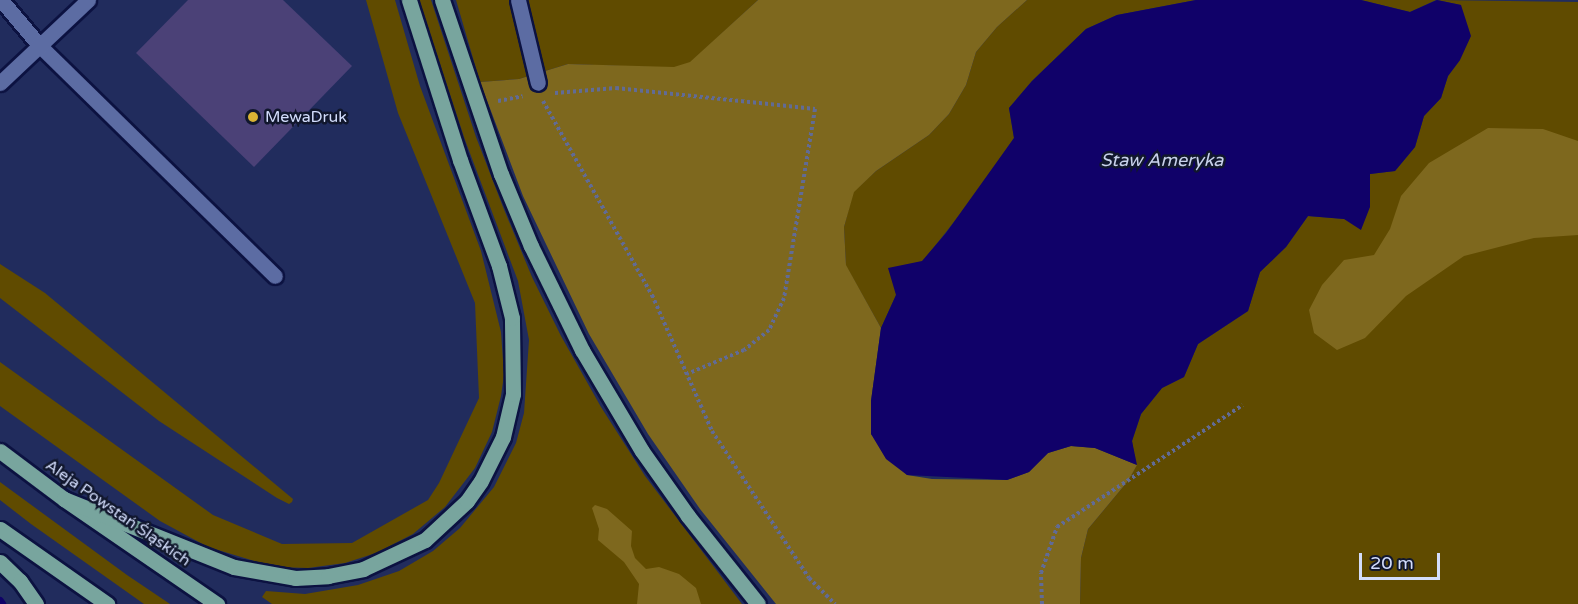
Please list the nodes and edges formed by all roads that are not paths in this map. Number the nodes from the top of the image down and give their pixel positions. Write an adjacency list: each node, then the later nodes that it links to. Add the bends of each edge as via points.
1 (2, 0): 6 (lane)
2 (88, 0): 6 (lane)
3 (410, 0): 11 (main road, via 460,160 500,266 512,318 514,364 508,418 493,458 467,501 425,540 395,556 363,569 295,578 234,567)
4 (442, 0): 17 (main road, via 477,107 531,246 604,390 688,516)
5 (518, 0): 8 (lane)
6 (39, 45): 7 (lane); 9 (lane)
7 (0, 82)
8 (538, 89)
9 (274, 276)
10 (0, 451): 11 (main road, Aleja Powstań Śląskich)
11 (64, 498): 16 (main road, Aleja Powstań Śląskich)
12 (0, 529): 15 (main road)
13 (0, 562): 14 (main road)
14 (36, 604)
15 (107, 604)
16 (217, 604)
17 (758, 604)

